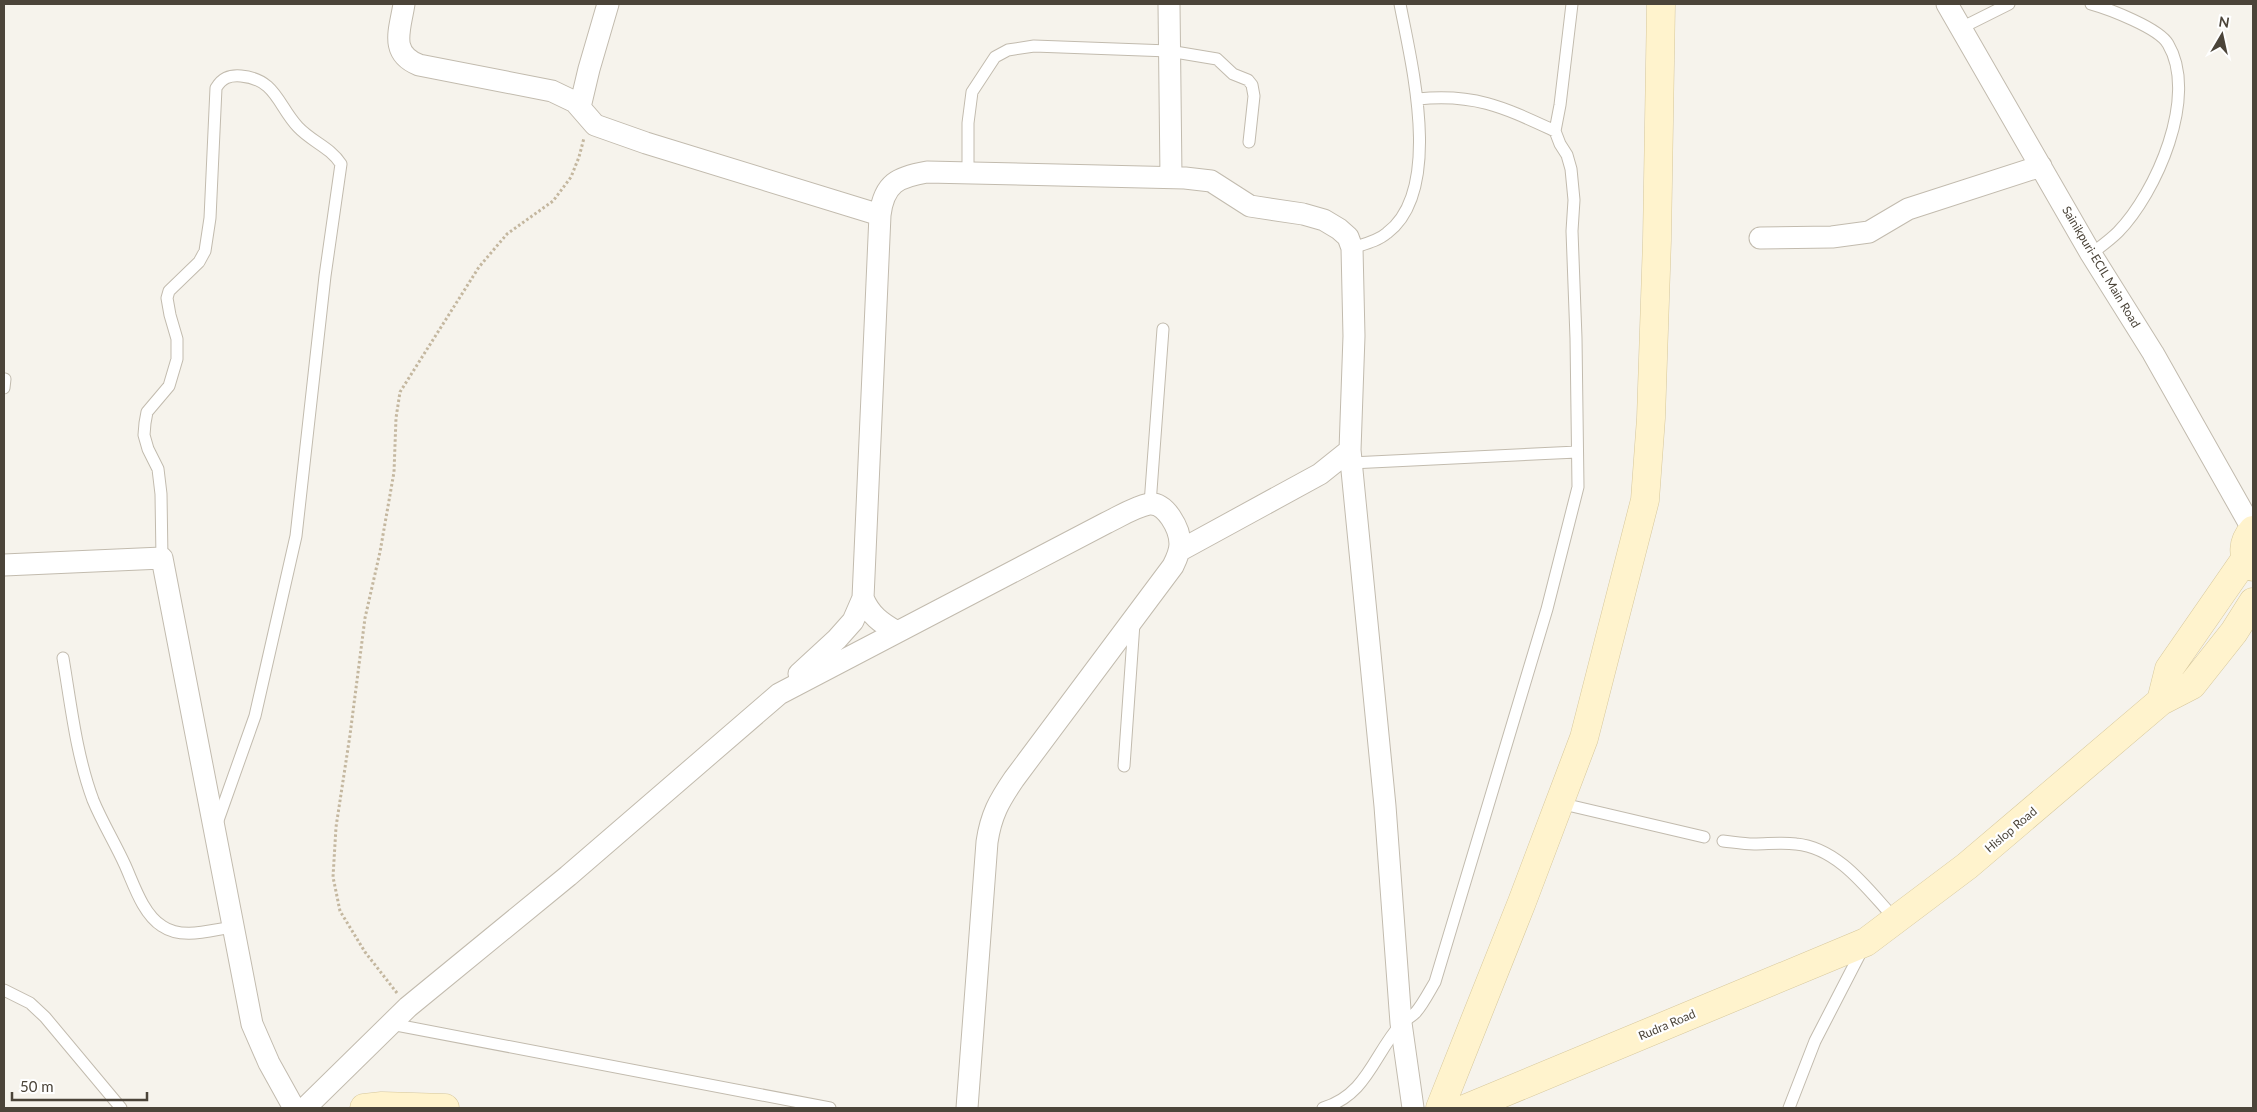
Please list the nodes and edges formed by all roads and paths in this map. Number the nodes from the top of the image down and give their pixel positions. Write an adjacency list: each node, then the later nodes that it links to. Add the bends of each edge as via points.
1 (404, 4): 13 (street, via 399,42 401,54 407,60 552,91 568,97)
2 (608, 4): 13 (street, via 589,69)
3 (1168, 4): 11 (street)
4 (1400, 4): 12 (lane)
5 (1572, 4): 14 (lane)
6 (1661, 4): 40 (street, via 1651,418 1644,500 1584,738)
7 (1947, 4): 10 (street, Sainikpuri-ECIL Main Road)
8 (2009, 4): 10 (lane)
9 (2091, 4): 22 (lane, via 2114,11 2168,43 2178,70 2178,108 2164,158 2136,208 2118,232)
10 (1961, 28): 16 (street, Sainikpuri-ECIL Main Road)
11 (1169, 51): 15 (lane, via 1217,59 1233,74 1248,80 1254,96); 17 (lane, via 1034,46 1008,50 995,57 972,92); 18 (street)
12 (1418, 99): 14 (lane, via 1475,100); 21 (lane, via 1419,165 1411,199 1388,233)
13 (585, 113): 19 (street, via 595,125 646,143); 48 (path, via 579,157 571,177 553,201 507,234 479,267 400,392 394,472 365,618 336,827 333,877 340,911 365,952)
14 (1555, 131): 24 (lane, via 1571,169 1574,200)
15 (1249, 142)
16 (2041, 166): 20 (street, via 1908,209 1868,232 1832,237); 22 (street, Sainikpuri-ECIL Main Road)
17 (968, 173): 18 (street); 19 (street, via 907,175 896,181 882,199)
18 (1171, 178): 21 (street, via 1211,181 1250,206 1324,220 1348,237)
19 (880, 215): 32 (street)
20 (1760, 238)
21 (1352, 248): 25 (street)
22 (2091, 254): 27 (street, Sainikpuri-ECIL Main Road, via 2153,353)
23 (1163, 329): 26 (lane)
24 (1577, 452): 25 (lane); 49 (lane, via 1578,487 1547,609 1435,982 1416,1012)
25 (1351, 456): 28 (street); 49 (street, via 1384,796)
26 (1150, 504): 28 (street, via 1164,509 1171,519 1180,543); 35 (street, via 1106,523)
27 (2253, 530): 30 (street, via 2244,543)
28 (1179, 552): 34 (street, via 1173,566)
29 (162, 558): 31 (street); 41 (street); 41 (lane, via 158,469 144,435 147,412 169,386 176,359 177,339 167,298 172,286 199,262 205,250 210,218 216,88 232,75 251,77 267,85 297,126 333,152 341,164 296,536 255,716)
30 (2250, 562): 38 (street, via 2169,669)
31 (4, 565)
32 (863, 598): 35 (street, via 882,624); 37 (street, via 853,621)
33 (2253, 602): 38 (street, Hislop Road, via 2192,685)
34 (1134, 619): 39 (lane); 58 (street, via 1014,779 991,819)
35 (897, 632): 37 (street)
36 (63, 658): 45 (lane, via 80,756 94,800 140,898 154,920 173,931 191,934)
37 (779, 694): 48 (street, via 568,876)
38 (2161, 701): 44 (street, Hislop Road, via 1968,866)
39 (1124, 766)
40 (1558, 803): 42 (lane); 61 (street)
41 (214, 832): 45 (street)
42 (1704, 837)
43 (1723, 840): 44 (lane, via 1797,844 1812,848 1835,859 1854,874)
44 (1895, 919): 46 (street, Hislop Road)
45 (233, 927): 52 (street, via 252,1024)
46 (1866, 942): 62 (street, Rudra Road); 63 (lane, Hislop Road, via 1815,1041)
47 (4, 990): 51 (lane, via 30,1003 45,1017)
48 (408, 1007): 50 (street)
49 (1401, 1023): 59 (lane, via 1354,1091 1334,1105); 60 (street)
50 (391, 1024): 53 (street); 57 (lane)
51 (121, 1108)
52 (294, 1108)
53 (305, 1108)
54 (364, 1108): 55 (street)
55 (415, 1108): 56 (street)
56 (444, 1108)
57 (830, 1108)
58 (967, 1108)
59 (1323, 1108)
60 (1413, 1108)
61 (1440, 1108)
62 (1467, 1108)
63 (1789, 1108)

